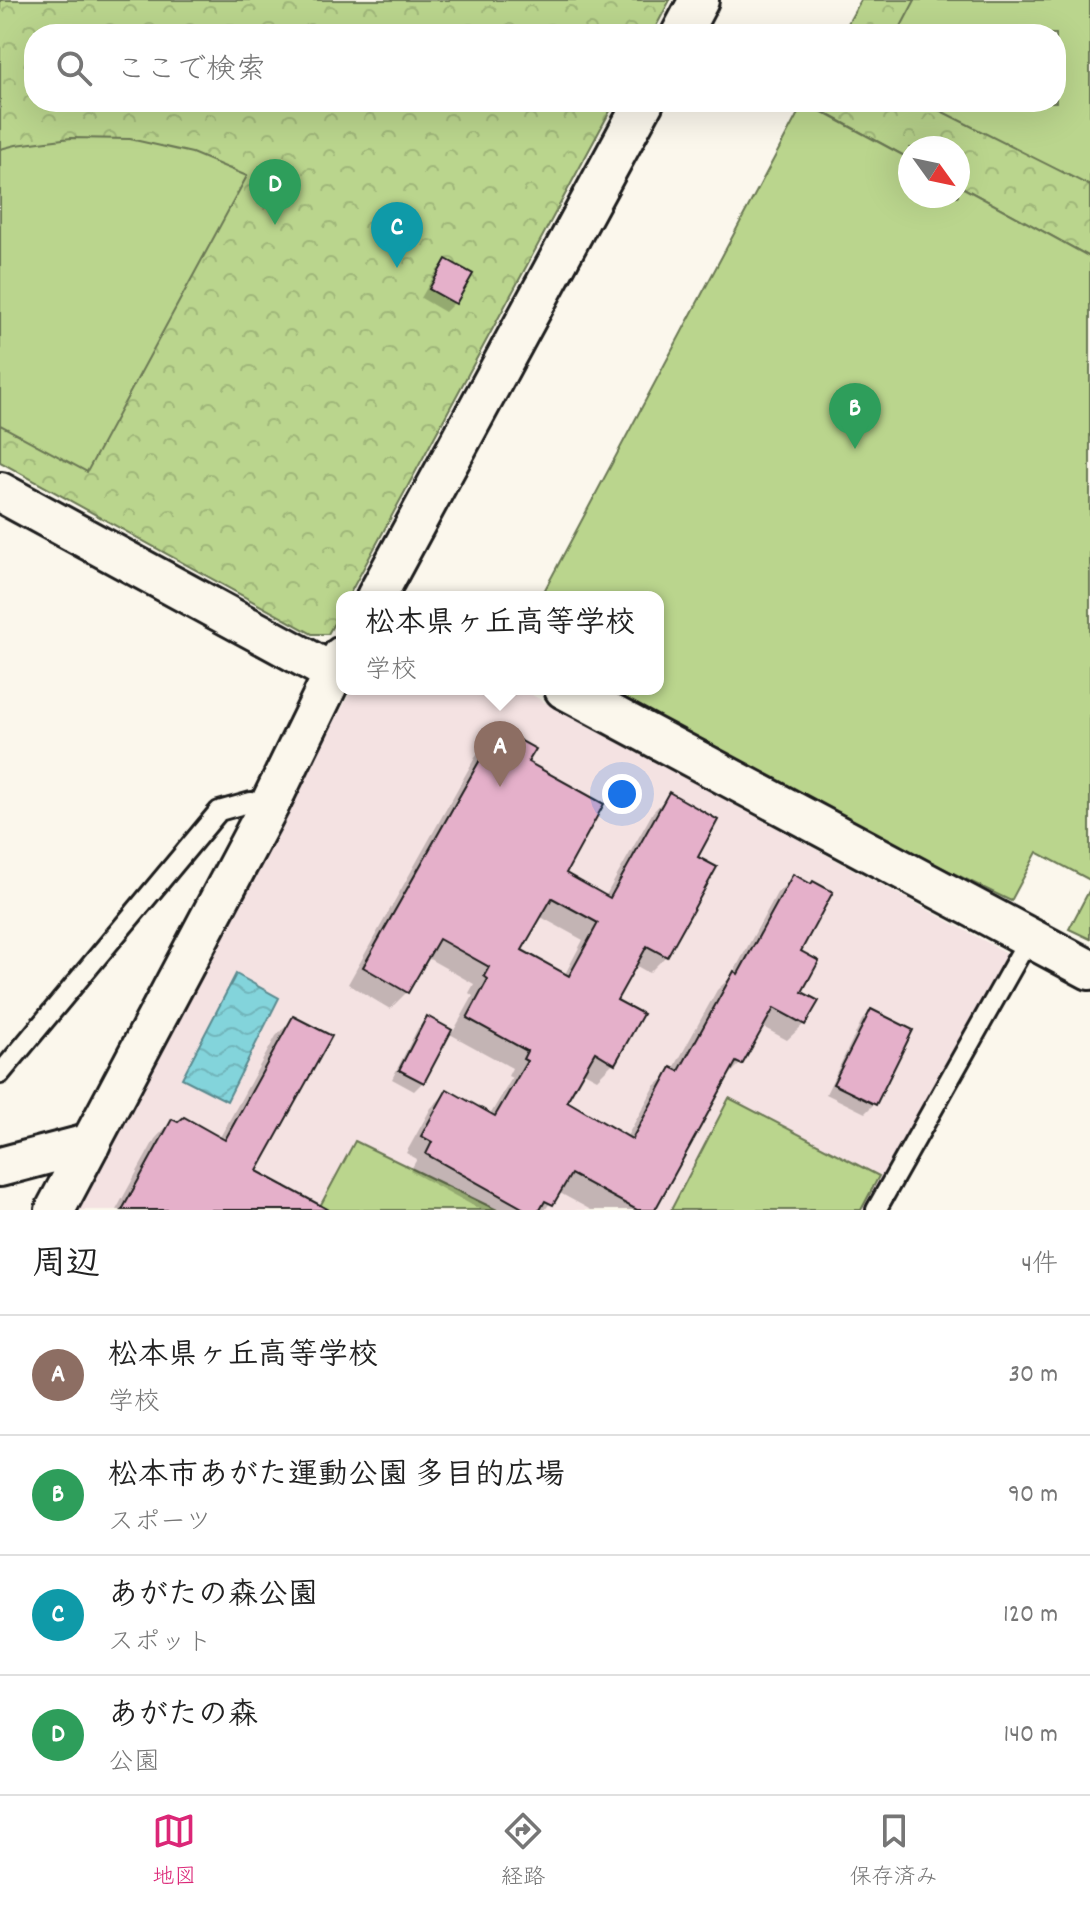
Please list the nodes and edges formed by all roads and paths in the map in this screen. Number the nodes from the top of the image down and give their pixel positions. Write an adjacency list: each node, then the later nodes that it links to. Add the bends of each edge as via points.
1 (699, 0): 2 (street)
2 (686, 24)
3 (639, 112): 5 (street)
4 (0, 492): 6 (street)
5 (384, 591)
6 (336, 663)
7 (336, 666): 9 (street)
8 (575, 695): 10 (street)
9 (270, 804): 12 (lane, via 251,802 219,811); 13 (street)
10 (1029, 938): 11 (street); 16 (lane)
11 (1090, 970)
12 (0, 1074)
13 (91, 1143): 14 (street); 15 (street)
14 (0, 1167)
15 (55, 1210)
16 (876, 1210)

